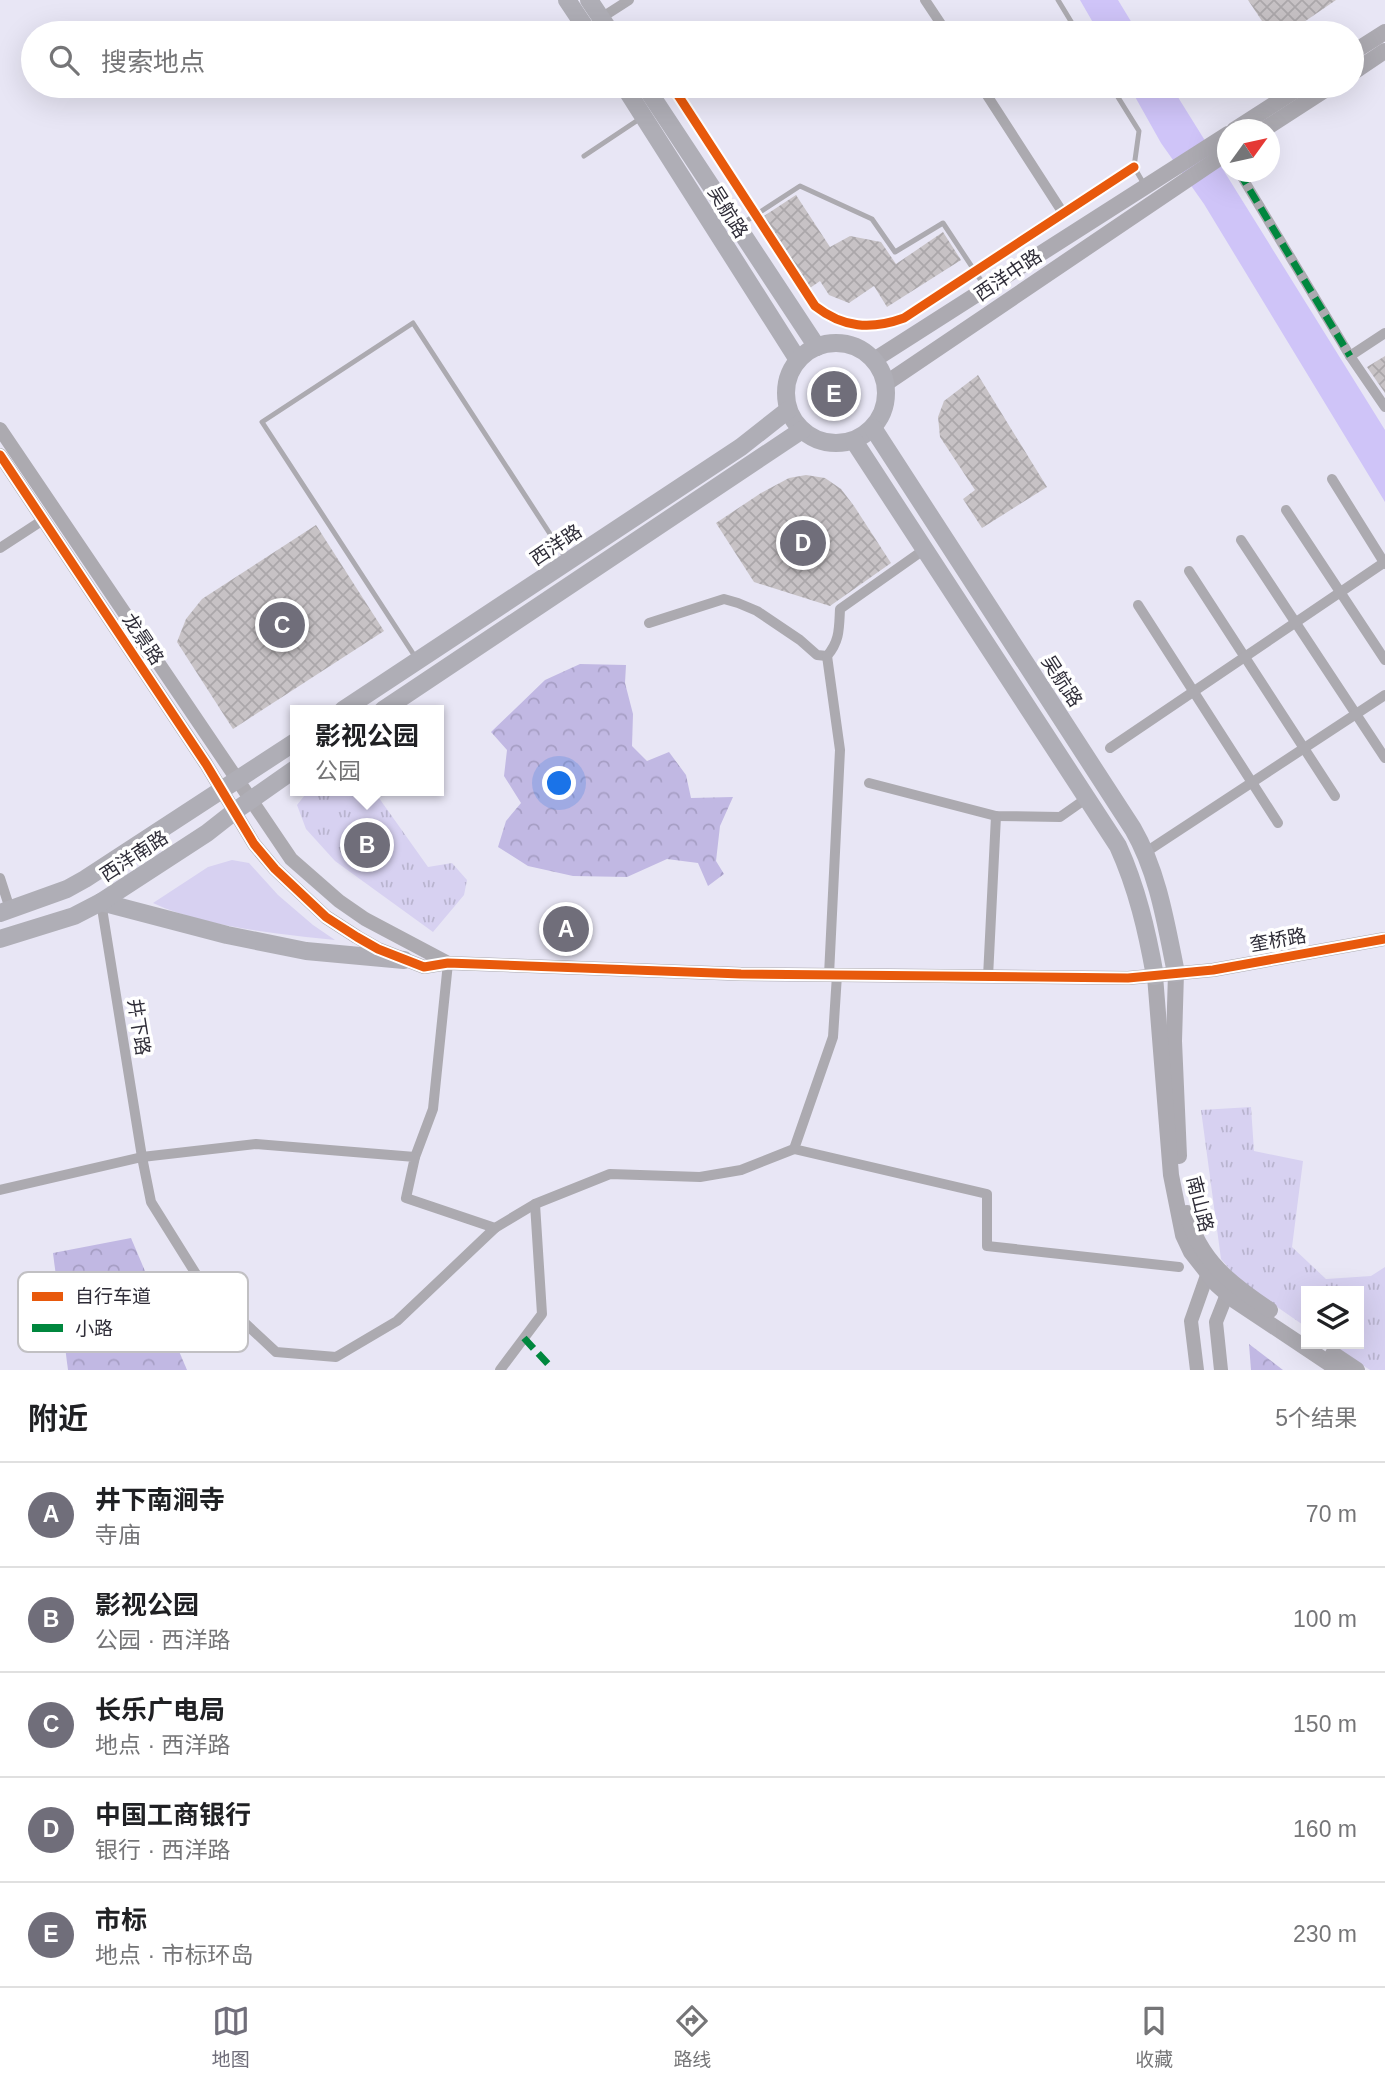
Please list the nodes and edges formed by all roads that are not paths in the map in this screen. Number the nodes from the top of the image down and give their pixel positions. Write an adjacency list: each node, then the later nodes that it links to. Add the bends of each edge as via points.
1 (567, 0): 6 (main road)
2 (589, 0): 7 (main road)
3 (629, 0): 8 (street)
4 (925, 0): 9 (street)
5 (1058, 0): 10 (lane)
6 (581, 21)
7 (603, 21)
8 (610, 21)
9 (939, 21)
10 (1071, 21)
11 (1385, 32): 12 (main road)
12 (1364, 45)
13 (1385, 51): 14 (main road)
14 (1364, 65)
15 (632, 98): 21 (main road, 吴航路)
16 (653, 98): 30 (main road, 吴航路)
17 (989, 98): 29 (street)
18 (1118, 98): 28 (lane, via 1139,131 1134,167)
19 (1283, 98): 22 (main road)
20 (1312, 98): 23 (main road)
21 (643, 116): 25 (lane); 32 (main road, 吴航路)
22 (1250, 119)
23 (1280, 119)
24 (1217, 140): 28 (main road, 西洋中路)
25 (584, 156)
26 (1217, 159): 35 (main road, 西洋中路)
27 (1245, 182): 38 (street)
28 (1146, 187): 33 (main road, 西洋中路)
29 (1063, 213)
30 (737, 226): 31 (main road, 吴航路); 33 (lane, via 800,186 872,219 895,252 943,223)
31 (767, 271): 32 (main road); 37 (main road, 吴航路)
32 (748, 283): 39 (main road, 吴航路)
33 (986, 288): 34 (main road, 西洋中路)
34 (949, 311): 35 (main road); 40 (main road, 西洋中路)
35 (962, 332): 41 (main road, 西洋中路)
36 (1385, 333): 38 (street)
37 (817, 347): 39 (main road); 40 (main road, via 847,344)
38 (1350, 356): 42 (street)
39 (798, 360): 43 (main road, via 787,383)
40 (874, 360): 41 (main road)
41 (885, 384): 44 (main road, via 886,404)
42 (1385, 407)
43 (788, 410): 46 (main road); 48 (main road, 西洋路)
44 (873, 428): 47 (main road); 52 (main road, 吴航路)
45 (0, 429): 82 (street)
46 (802, 430): 47 (main road, via 827,443); 50 (main road)
47 (854, 441): 53 (main road)
48 (741, 447): 50 (main road); 59 (main road, 西洋路)
49 (0, 455): 55 (street, 龙景路)
50 (751, 464): 73 (main road)
51 (1332, 479): 60 (street)
52 (906, 480): 53 (main road); 88 (main road, 吴航路)
53 (888, 492): 58 (main road)
54 (1286, 510): 62 (street)
55 (43, 520): 57 (street); 82 (street, 龙景路)
56 (1241, 540): 64 (street)
57 (0, 548)
58 (925, 549): 66 (street, via 840,609 835,646); 84 (main road)
59 (568, 563): 69 (main road, 西洋路); 69 (lane, via 413,323 262,422)
60 (1385, 563): 62 (street)
61 (1189, 570): 67 (street)
62 (1340, 592): 64 (street); 68 (street)
63 (1138, 605): 70 (street)
64 (1296, 622): 67 (street); 74 (street)
65 (649, 623): 66 (street, via 724,599 757,611 817,655)
66 (827, 656): 97 (street, via 840,750)
67 (1245, 657): 70 (street); 77 (street)
68 (1385, 660)
69 (418, 661): 72 (main road, 西洋路)
70 (1194, 691): 76 (street); 80 (street)
71 (1385, 695): 74 (street)
72 (351, 705)
73 (390, 705)
74 (1356, 714): 77 (street); 78 (street)
75 (290, 745): 82 (main road, 西洋南路)
76 (1110, 748)
77 (1304, 748): 80 (street); 83 (street)
78 (1385, 758)
79 (290, 772): 85 (main road, 西洋南路)
80 (1252, 782): 87 (street); 88 (street)
81 (869, 783): 86 (street)
82 (229, 786): 85 (street, 龙景路); 91 (main road, 西洋南路, via 85,879)
83 (1335, 796)
84 (1087, 798): 86 (street, via 1060,817); 98 (main road, via 1132,875)
85 (242, 806): 90 (main road, 西洋南路); 94 (street, 龙景路, via 254,844 275,869 326,917); 95 (street, via 312,879 365,919)
86 (996, 816): 99 (street)
87 (1278, 823)
88 (1146, 852): 96 (main road, 吴航路)
89 (0, 878): 91 (street)
90 (101, 902): 92 (main road, 西洋南路, via 74,916); 94 (main road, via 293,948); 101 (street, 井下路)
91 (5, 911)
92 (0, 939)
93 (1385, 939): 96 (street, 奎桥路)
94 (404, 960): 95 (street, 龙景路, via 424,967)
95 (448, 964): 97 (street, 龙景路); 102 (street, via 433,1109)
96 (1176, 973): 98 (street, 奎桥路); 107 (main road, 南山路, via 1180,1175 1190,1225)
97 (833, 975): 99 (street, 奎桥路); 100 (street, via 832,1037)
98 (1155, 976): 99 (street, 奎桥路); 107 (main road, 南山路, via 1176,1208 1191,1252)
99 (988, 977)
100 (794, 1149): 104 (street, 井下路, via 741,1170 700,1177 610,1174); 106 (street, via 987,1194 987,1246)
101 (142, 1157): 102 (street, via 257,1144); 103 (street); 108 (street, 井下路, via 151,1202)
102 (415, 1157): 105 (street, via 406,1198)
103 (0, 1189)
104 (535, 1204): 105 (street, 井下路); 113 (street, via 542,1314)
105 (495, 1228): 110 (street, 井下路, via 397,1321 336,1357 276,1352)
106 (1180, 1267)
107 (1210, 1268): 109 (main road, 南山路); 114 (street, via 1191,1321)
108 (195, 1272)
109 (1229, 1289): 111 (main road, 南山路); 115 (street, via 1216,1322); 116 (main road, 南山路)
110 (248, 1326)
111 (1301, 1332)
112 (1326, 1349): 117 (main road)
113 (500, 1370)
114 (1197, 1370)
115 (1221, 1370)
116 (1339, 1370)
117 (1357, 1370)

